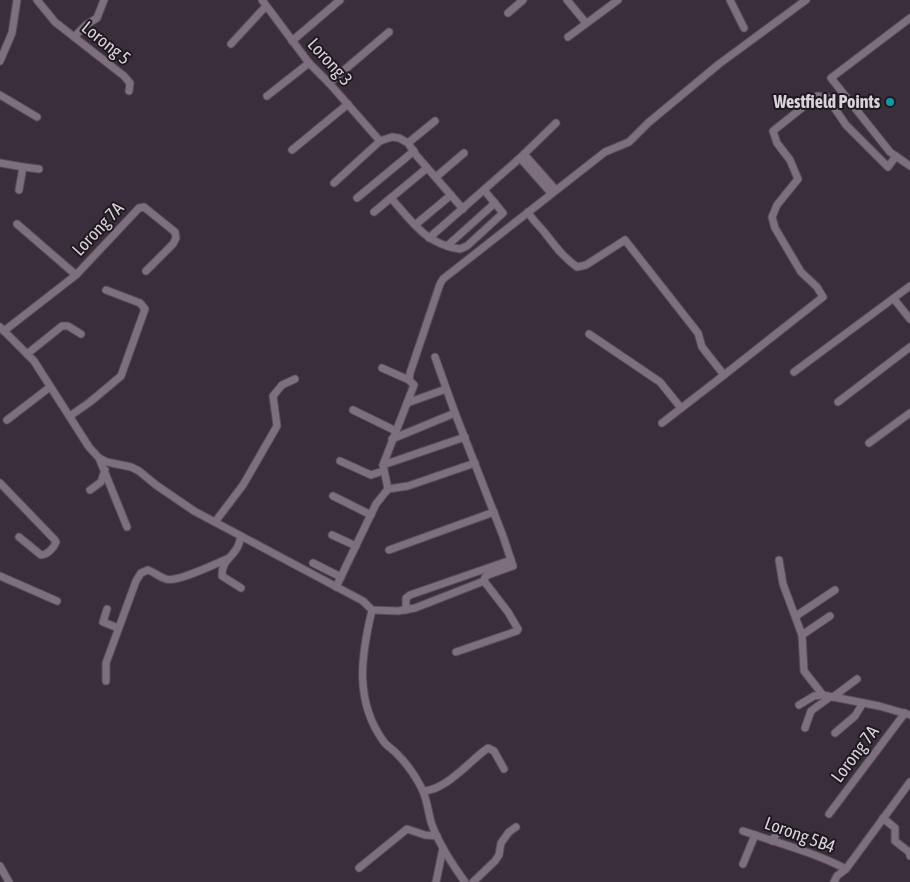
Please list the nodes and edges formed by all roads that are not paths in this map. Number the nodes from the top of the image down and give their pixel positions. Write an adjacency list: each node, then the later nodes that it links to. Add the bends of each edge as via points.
1 (17, 0): 20 (street, via 12,33)
2 (37, 0): 17 (street, Lorong 5, via 55,22)
3 (104, 0): 17 (street, via 97,18)
4 (340, 0): 18 (street)
5 (522, 0): 11 (street)
6 (567, 0): 13 (street)
7 (618, 0): 13 (street)
8 (730, 0): 14 (street)
9 (806, 0): 46 (street, via 719,64 629,142 605,152)
10 (264, 3): 18 (street, Lorong 3); 19 (street)
11 (508, 13)
12 (910, 18): 36 (street, via 831,78)
13 (586, 23): 16 (street)
14 (744, 28)
15 (389, 32): 22 (street)
16 (568, 36)
17 (74, 37): 23 (street, Lorong 5, via 124,76 130,83)
18 (292, 41): 21 (street, Lorong 3)
19 (231, 44)
20 (0, 61)
21 (309, 63): 22 (street, Lorong 3); 25 (street)
22 (329, 82): 26 (street, Lorong 3)
23 (130, 91)
24 (0, 95): 27 (street)
25 (267, 96)
26 (348, 104): 30 (street, Lorong 3); 32 (street)
27 (37, 117)
28 (435, 122): 31 (street)
29 (556, 122): 35 (street)
30 (380, 141): 31 (street, via 392,137); 43 (street)
31 (408, 143): 33 (street)
32 (292, 150)
33 (414, 151): 40 (street); 48 (street)
34 (464, 153): 42 (street)
35 (522, 156): 45 (street); 46 (street)
36 (896, 156): 38 (street); 72 (street, via 888,167 846,125 827,97 817,96 773,131 798,179 772,216 801,272 823,297)
37 (0, 163): 39 (street)
38 (910, 166)
39 (23, 167): 41 (street); 44 (street)
40 (427, 168): 42 (street); 49 (street)
41 (39, 169)
42 (436, 178): 47 (street)
43 (334, 183)
44 (19, 190)
45 (484, 190): 50 (street); 51 (street)
46 (553, 191): 53 (street)
47 (451, 195): 51 (street); 55 (street)
48 (357, 198)
49 (391, 198): 52 (street); 55 (street)
50 (495, 203): 57 (street); 57 (street, via 502,214 467,246 460,249)
51 (463, 209): 56 (street)
52 (374, 212)
53 (528, 212): 72 (street, via 564,258 577,267 586,265 625,240 698,332 702,347); 74 (street, via 443,279)
54 (17, 224): 59 (street)
55 (415, 225): 56 (street)
56 (429, 238): 57 (street)
57 (448, 246)
58 (146, 271): 59 (street, Lorong 7A, via 176,238 175,232 141,207)
59 (76, 275): 64 (street, Lorong 7A)
60 (910, 286): 62 (street)
61 (106, 290): 83 (street, via 140,303 145,309 121,376)
62 (894, 298): 63 (street); 71 (street)
63 (910, 319)
64 (2, 329): 68 (street)
65 (81, 334): 68 (street, via 62,326)
66 (589, 334): 79 (street, via 660,382)
67 (910, 348): 77 (street)
68 (27, 354): 75 (street)
69 (435, 357): 76 (street)
70 (382, 368): 74 (street)
71 (794, 372)
72 (724, 375): 79 (street)
73 (295, 379): 101 (street, via 282,385 273,396 277,426 242,485)
74 (409, 380): 78 (street, via 414,386)
75 (50, 387): 83 (street); 84 (street)
76 (446, 389): 78 (street); 81 (street)
77 (838, 402)
78 (407, 403): 86 (street)
79 (681, 408): 85 (street)
80 (353, 410): 86 (street)
81 (455, 413): 87 (street); 88 (street)
82 (910, 413): 89 (street)
83 (70, 416): 90 (street, via 89,448)
84 (7, 420)
85 (662, 423)
86 (396, 431): 88 (street)
87 (465, 437): 92 (street); 93 (street)
88 (392, 439): 93 (street)
89 (869, 443)
90 (99, 458): 94 (street); 101 (street, via 139,471 192,510)
91 (340, 461): 93 (street, via 371,475)
92 (475, 462): 97 (street); 99 (street)
93 (383, 468): 97 (street)
94 (105, 470): 96 (street, via 101,482); 102 (street)
95 (0, 483): 105 (street, via 56,542 53,548 40,555)
96 (90, 490)
97 (388, 490): 100 (street)
98 (333, 496): 100 (street)
99 (494, 512): 107 (street); 109 (street)
100 (371, 515): 106 (street)
101 (215, 522): 104 (street)
102 (127, 527)
103 (332, 535): 106 (street)
104 (241, 536): 108 (street, via 237,548); 116 (street)
105 (19, 537)
106 (356, 546): 113 (street)
107 (389, 550)
108 (226, 559): 115 (street, via 222,576); 124 (street, via 171,580 148,570 141,573)
109 (510, 560): 114 (street, via 513,566 488,575); 121 (street, via 410,595 406,598)
110 (779, 560): 122 (street, via 782,584)
111 (313, 563): 113 (street)
112 (0, 576): 118 (street)
113 (341, 577): 116 (street)
114 (484, 581): 121 (street); 126 (street, via 518,629)
115 (241, 588)
116 (336, 588): 120 (street, via 363,601)
117 (834, 590): 122 (street)
118 (57, 601)
119 (106, 609): 124 (street, via 103,622)
120 (372, 610): 121 (street); 137 (street, via 361,669 374,728 409,767)
121 (406, 610)
122 (796, 616): 125 (street)
123 (830, 616): 125 (street)
124 (118, 628): 128 (street, via 106,663)
125 (802, 635): 129 (street, via 804,671)
126 (456, 652)
127 (858, 679): 129 (street)
128 (106, 680)
129 (829, 696): 130 (street); 131 (street, via 814,696); 133 (street, via 810,711)
130 (863, 703): 132 (street); 134 (street, via 855,716)
131 (799, 705)
132 (907, 714): 138 (street, Lorong 7A)
133 (805, 728)
134 (835, 733)
135 (504, 769): 137 (street, via 492,749 488,748 434,790)
136 (910, 782): 139 (street)
137 (423, 791): 144 (street)
138 (829, 814)
139 (884, 818): 147 (street, via 895,828 895,841); 151 (street)
140 (516, 826): 155 (street, via 501,843 495,861)
141 (743, 831): 143 (street, Lorong 5B4)
142 (777, 834): 145 (street)
143 (755, 835): 145 (street, Lorong 5B4); 148 (street)
144 (437, 836): 146 (street); 150 (street, via 407,828)
145 (772, 841): 151 (street, Lorong 5B4)
146 (444, 848): 153 (street); 154 (street)
147 (910, 856)
148 (743, 864)
149 (0, 866): 152 (street)
150 (359, 868)
151 (846, 869): 156 (street)
152 (9, 882)
153 (436, 882)
154 (465, 882)
155 (473, 882)
156 (834, 882)

